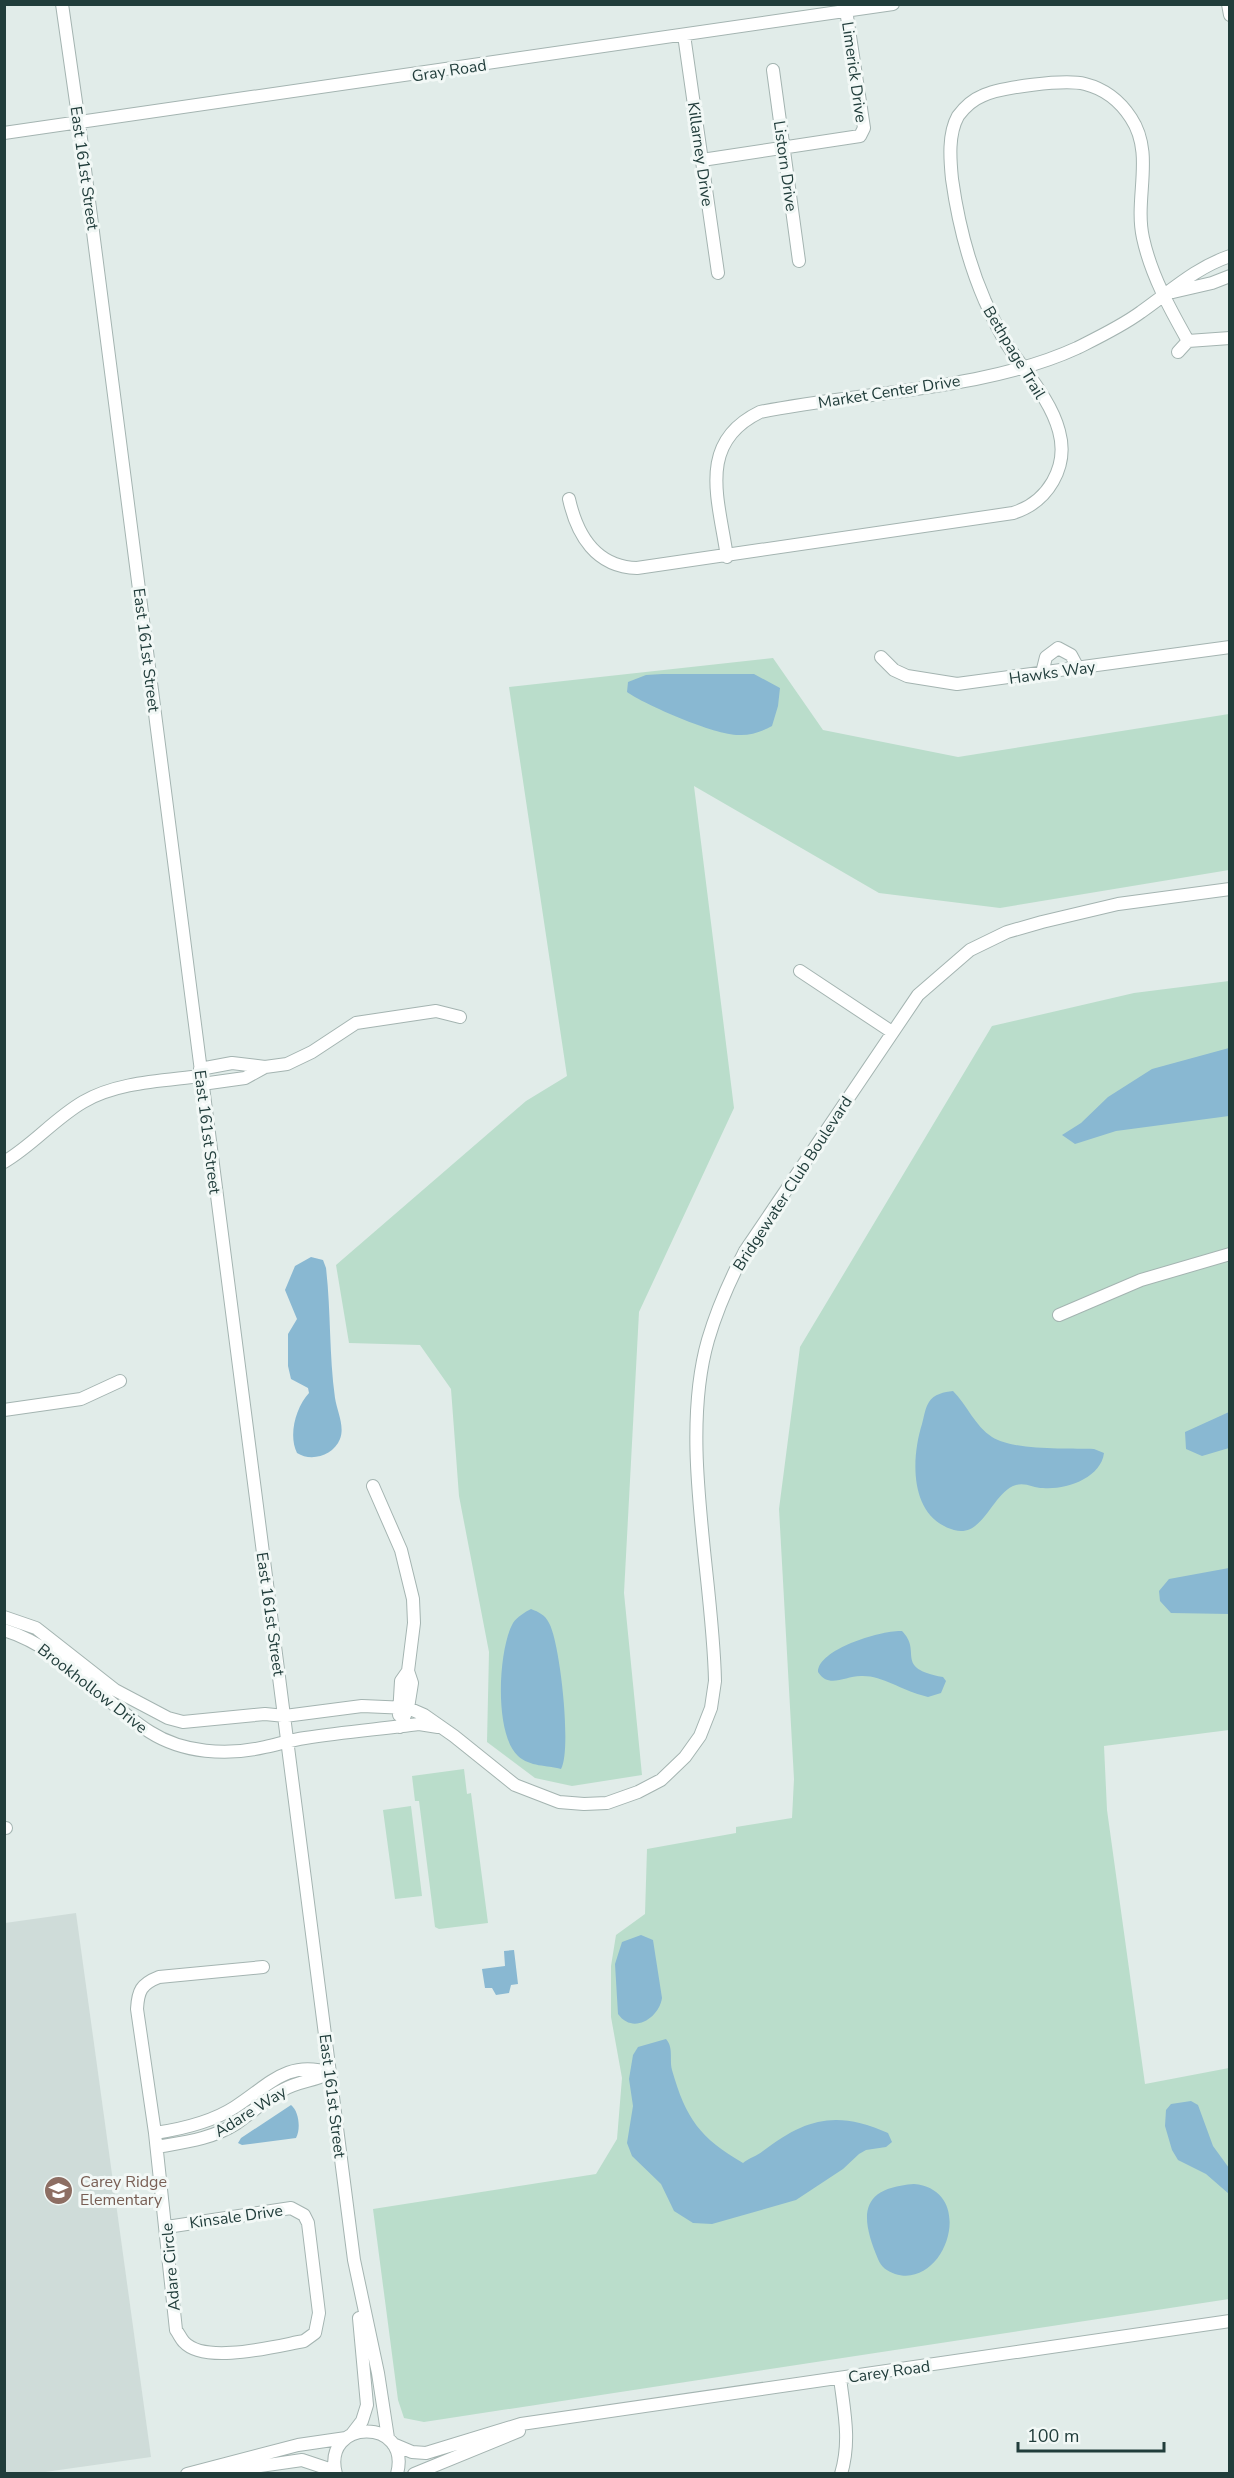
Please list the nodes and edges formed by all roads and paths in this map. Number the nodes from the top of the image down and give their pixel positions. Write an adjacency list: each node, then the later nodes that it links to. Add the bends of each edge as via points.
1 (62, 4): 8 (street, East 161st Street)
2 (893, 4): 4 (street, Gray Road)
3 (1228, 4): 5 (street)
4 (846, 10): 6 (street, Gray Road); 10 (street, Limerick Drive, via 862,133)
5 (1230, 15)
6 (684, 35): 8 (street, Gray Road); 11 (street, Killarney Drive)
7 (772, 70): 10 (street, Listorn Drive)
8 (79, 123): 9 (street, Gray Road); 32 (street, East 161st Street)
9 (4, 133)
10 (784, 148): 11 (street); 13 (street, Listorn Drive)
11 (702, 160): 15 (street, Killarney Drive)
12 (1230, 256): 14 (street, Market Center Drive)
13 (799, 261)
14 (1213, 263): 16 (street); 17 (street, Market Center Drive)
15 (718, 273)
16 (1225, 278): 17 (street, Market Center Drive)
17 (1164, 295): 19 (street, Bethpage Trail); 21 (street, Market Center Drive, via 1110,332); 21 (street, Bethpage Trail, via 1147,253 1140,222 1142,142 1122,106 1106,92 1071,82 981,96 958,117 952,135 950,153 956,205 965,249 985,300)
18 (1230, 338): 19 (street)
19 (1188, 341): 20 (street)
20 (1178, 352)
21 (1022, 366): 23 (street, Market Center Drive, via 976,378 760,412 743,420 720,448 715,469); 23 (street, Bethpage Trail, via 1055,420 1061,440 1057,475 1048,491 1033,504 1013,513)
22 (569, 499): 23 (street, Bethpage Trail, via 578,528 590,548 621,566 643,567)
23 (727, 556)
24 (1230, 647): 26 (street, Hawks Way)
25 (881, 657): 27 (street, Hawks Way, via 894,670 940,683 978,683)
26 (1078, 668): 27 (street, Hawks Way); 27 (street, via 1071,655 1058,648 1046,657)
27 (1042, 673)
28 (1230, 889): 31 (street, Bridgewater Club Boulevard, via 1119,904 1007,932 970,950 942,972 918,995)
29 (800, 971): 31 (street)
30 (459, 1017): 32 (street, via 436,1011 356,1023 287,1064 265,1067 245,1078)
31 (892, 1032): 44 (street, Bridgewater Club Boulevard, via 745,1251 725,1289 707,1342 698,1409 697,1455 715,1681 711,1708 700,1736 661,1780 607,1803 584,1804 559,1802 515,1785)
32 (201, 1076): 33 (street, via 120,1088 91,1098); 42 (street, East 161st Street)
33 (4, 1162)
34 (1230, 1254): 35 (street, via 1141,1280)
35 (1059, 1316)
36 (120, 1381): 37 (street, via 88,1397)
37 (4, 1410)
38 (373, 1486): 41 (street, via 401,1550 411,1587 414,1623 408,1671 401,1681)
39 (4, 1617): 42 (street, Brookhollow Drive, via 36,1628 115,1690 168,1718 183,1722 265,1714)
40 (4, 1630): 45 (street, Brookhollow Drive, via 48,1651 151,1733 179,1746 235,1752)
41 (403, 1707): 42 (street, Bridgewater Club Boulevard, via 362,1706); 43 (street); 44 (street, Bridgewater Club Boulevard, via 424,1715)
42 (285, 1716): 45 (street, East 161st Street)
43 (400, 1727): 44 (street); 45 (street)
44 (439, 1727)
45 (288, 1740): 47 (street, East 161st Street)
46 (263, 1967): 48 (street, Adare Circle, via 159,1977 145,1983 138,1993 137,2010)
47 (330, 2073): 48 (street, Adare Way, via 314,2067 291,2071 263,2085 235,2107 183,2128); 49 (street, Adare Way, via 315,2081 293,2084 208,2138); 52 (street, East 161st Street)
48 (156, 2133): 49 (street, Adare Circle)
49 (157, 2147): 51 (street, Adare Circle)
50 (304, 2215): 51 (street, Kinsale Drive, via 291,2208); 51 (street, Adare Circle, via 319,2313 315,2333 304,2341 221,2354 191,2347 176,2330)
51 (167, 2227)
52 (354, 2260): 56 (street, East 161st Street, via 367,2404 362,2421); 57 (street, East 161st Street)
53 (1230, 2321): 54 (street, Carey Road)
54 (840, 2378): 55 (street, Carey Road); 63 (street, via 847,2433)
55 (548, 2421): 57 (street, Carey Road, via 489,2432 426,2453 412,2452); 62 (street, Carey Road)
56 (349, 2436): 57 (street, Carey Road, via 370,2431); 58 (street, East 161st Street, via 336,2453); 59 (street)
57 (390, 2441): 61 (street, East 161st Street, via 399,2462)
58 (335, 2472): 60 (street, via 302,2460)
59 (187, 2474)
60 (209, 2474)
61 (398, 2474)
62 (414, 2474)
63 (841, 2474)

